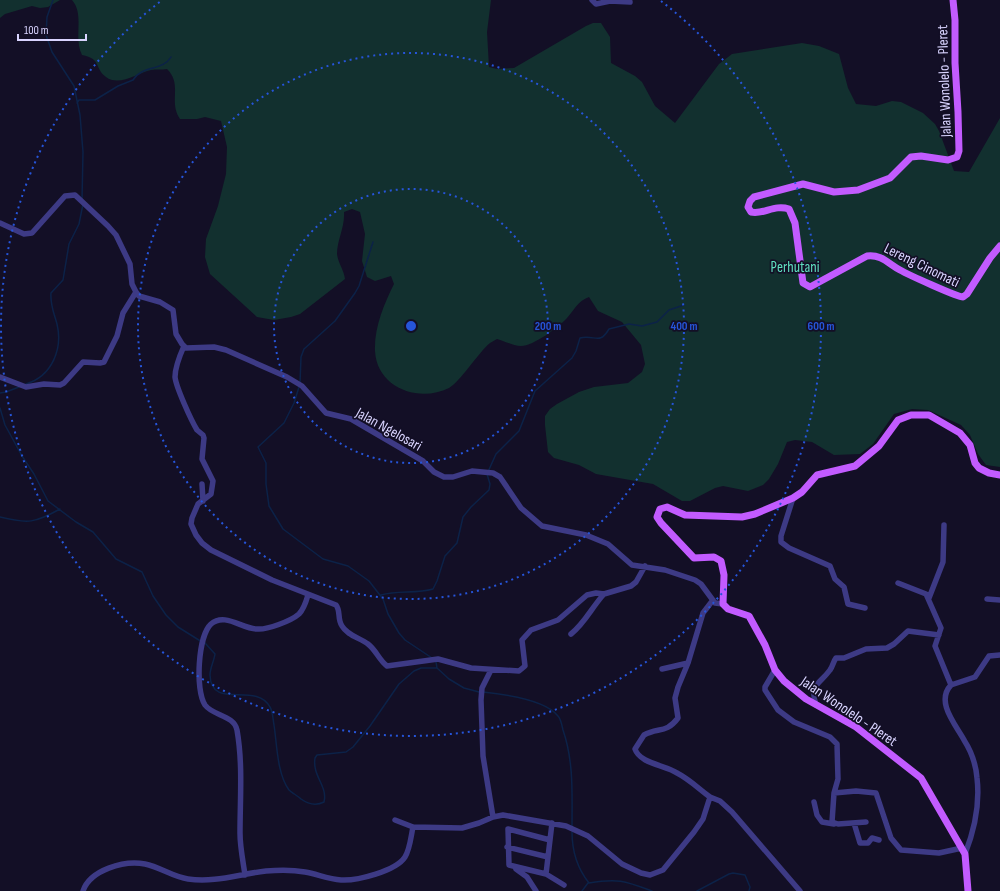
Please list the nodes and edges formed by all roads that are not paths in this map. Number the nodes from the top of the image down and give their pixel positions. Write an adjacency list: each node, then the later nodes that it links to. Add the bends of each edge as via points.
1 (592, 0): 3 (street, via 596,4 610,1)
2 (953, 0): 4 (main road, Jalan Wonolelo - Pleret, via 959,151)
3 (630, 2)
4 (954, 159): 6 (main road, Lereng Cinomati, via 915,156 907,160 890,178 858,190 834,192 802,184 754,197 748,207 751,212 777,207 789,209 795,223 803,283 810,287 872,255 963,297)
5 (0, 223): 7 (street, via 24,234 32,233 66,196 72,194 78,197 116,235 130,264 132,284)
6 (1000, 246)
7 (136, 292): 8 (street, via 139,296 160,302 173,310 176,334); 9 (street, via 123,313 118,336 104,362 83,362 62,384 21,386)
8 (184, 346): 13 (street, via 176,372 177,385 197,430 203,435 202,459 213,481 211,494); 15 (street, Jalan Ngelosari, via 226,350 300,385 326,413 361,425 423,461 439,475 449,478 472,471 493,473 500,477 521,508 542,526 586,535 615,548 627,562)
9 (0, 377)
10 (1000, 474): 12 (main road, via 989,473 979,468 970,445 960,432 929,415 911,415 898,420 879,446 864,460 855,466 817,475)
11 (202, 484): 13 (street)
12 (793, 498): 23 (main road, via 742,517 685,515 667,507 659,511 657,519 692,556 697,559 714,556 720,561 724,574); 24 (street, via 781,542 830,566 835,578 844,587 848,604)
13 (203, 501): 18 (street, via 194,510 192,524 202,543 211,550)
14 (944, 525): 19 (street, via 943,562)
15 (645, 566): 17 (street, via 631,586); 21 (street, Jalan Ngelosari, via 695,580)
16 (898, 584): 19 (street, via 924,593)
17 (604, 594): 25 (street, via 592,607 581,626); 30 (street, via 588,595 558,620 531,630 523,637 526,661 523,669 516,672)
18 (308, 595): 30 (street, via 336,605 339,621 345,630 369,645 387,666 438,659 471,668); 51 (street, via 299,614 279,624 256,630 231,620 221,620 213,622 204,636 199,687 202,699 211,711 231,721 236,728 241,781 240,835)
19 (929, 598): 26 (street, via 940,624)
20 (987, 599): 22 (street)
21 (713, 600): 23 (street); 28 (street, via 703,613)
22 (1000, 600)
23 (723, 604): 31 (main road, Jalan Wonolelo - Pleret, via 728,609 749,616)
24 (865, 608)
25 (571, 634)
26 (939, 635): 32 (street, via 935,646); 33 (street, via 908,631 887,648 866,649 844,658 836,658 830,670 819,679 815,687)
27 (1000, 655): 32 (street, via 989,656 975,677)
28 (688, 663): 29 (street); 35 (street, via 676,698 678,718 665,730 648,732 635,749 642,757 677,772)
29 (662, 669)
30 (491, 670): 37 (street, via 482,688 481,700 483,756)
31 (775, 670): 33 (main road, Jalan Wonolelo - Pleret, via 784,681); 34 (street, via 765,690 778,710 794,722 830,737 837,744 838,779)
32 (951, 685): 47 (street, via 946,694 946,708 974,761 977,778 972,836)
33 (816, 705): 47 (main road, Jalan Wonolelo - Pleret, via 856,728 921,778)
34 (834, 793): 42 (street, via 831,819); 47 (street, via 876,793 891,838 901,850 935,853)
35 (710, 797): 40 (street, via 703,819 663,870 656,873 641,873 622,864 588,836); 55 (street, via 720,801 732,812)
36 (814, 802): 42 (street, via 817,815 822,822)
37 (493, 816): 40 (street, via 512,816); 43 (street, via 462,828)
38 (395, 820): 43 (street)
39 (866, 822): 41 (street)
40 (552, 823): 44 (street)
41 (854, 823): 42 (street); 45 (street, via 860,842 868,843 872,838)
42 (834, 824)
43 (413, 827): 51 (street, via 405,857 395,866 379,873 343,880 305,872 266,871)
44 (550, 840): 46 (street, via 508,830); 48 (street)
45 (879, 840)
46 (507, 847): 48 (street); 49 (street, via 509,864)
47 (964, 851): 56 (main road, Jalan Wonolelo - Pleret, via 968,866)
48 (548, 857): 50 (street)
49 (514, 867): 50 (street); 54 (street, via 526,877)
50 (546, 874): 52 (street)
51 (245, 875): 53 (street, via 211,880 187,879 143,864 117,865 94,875)
52 (564, 885)
53 (83, 891)
54 (536, 891)
55 (800, 891)
56 (968, 891)

